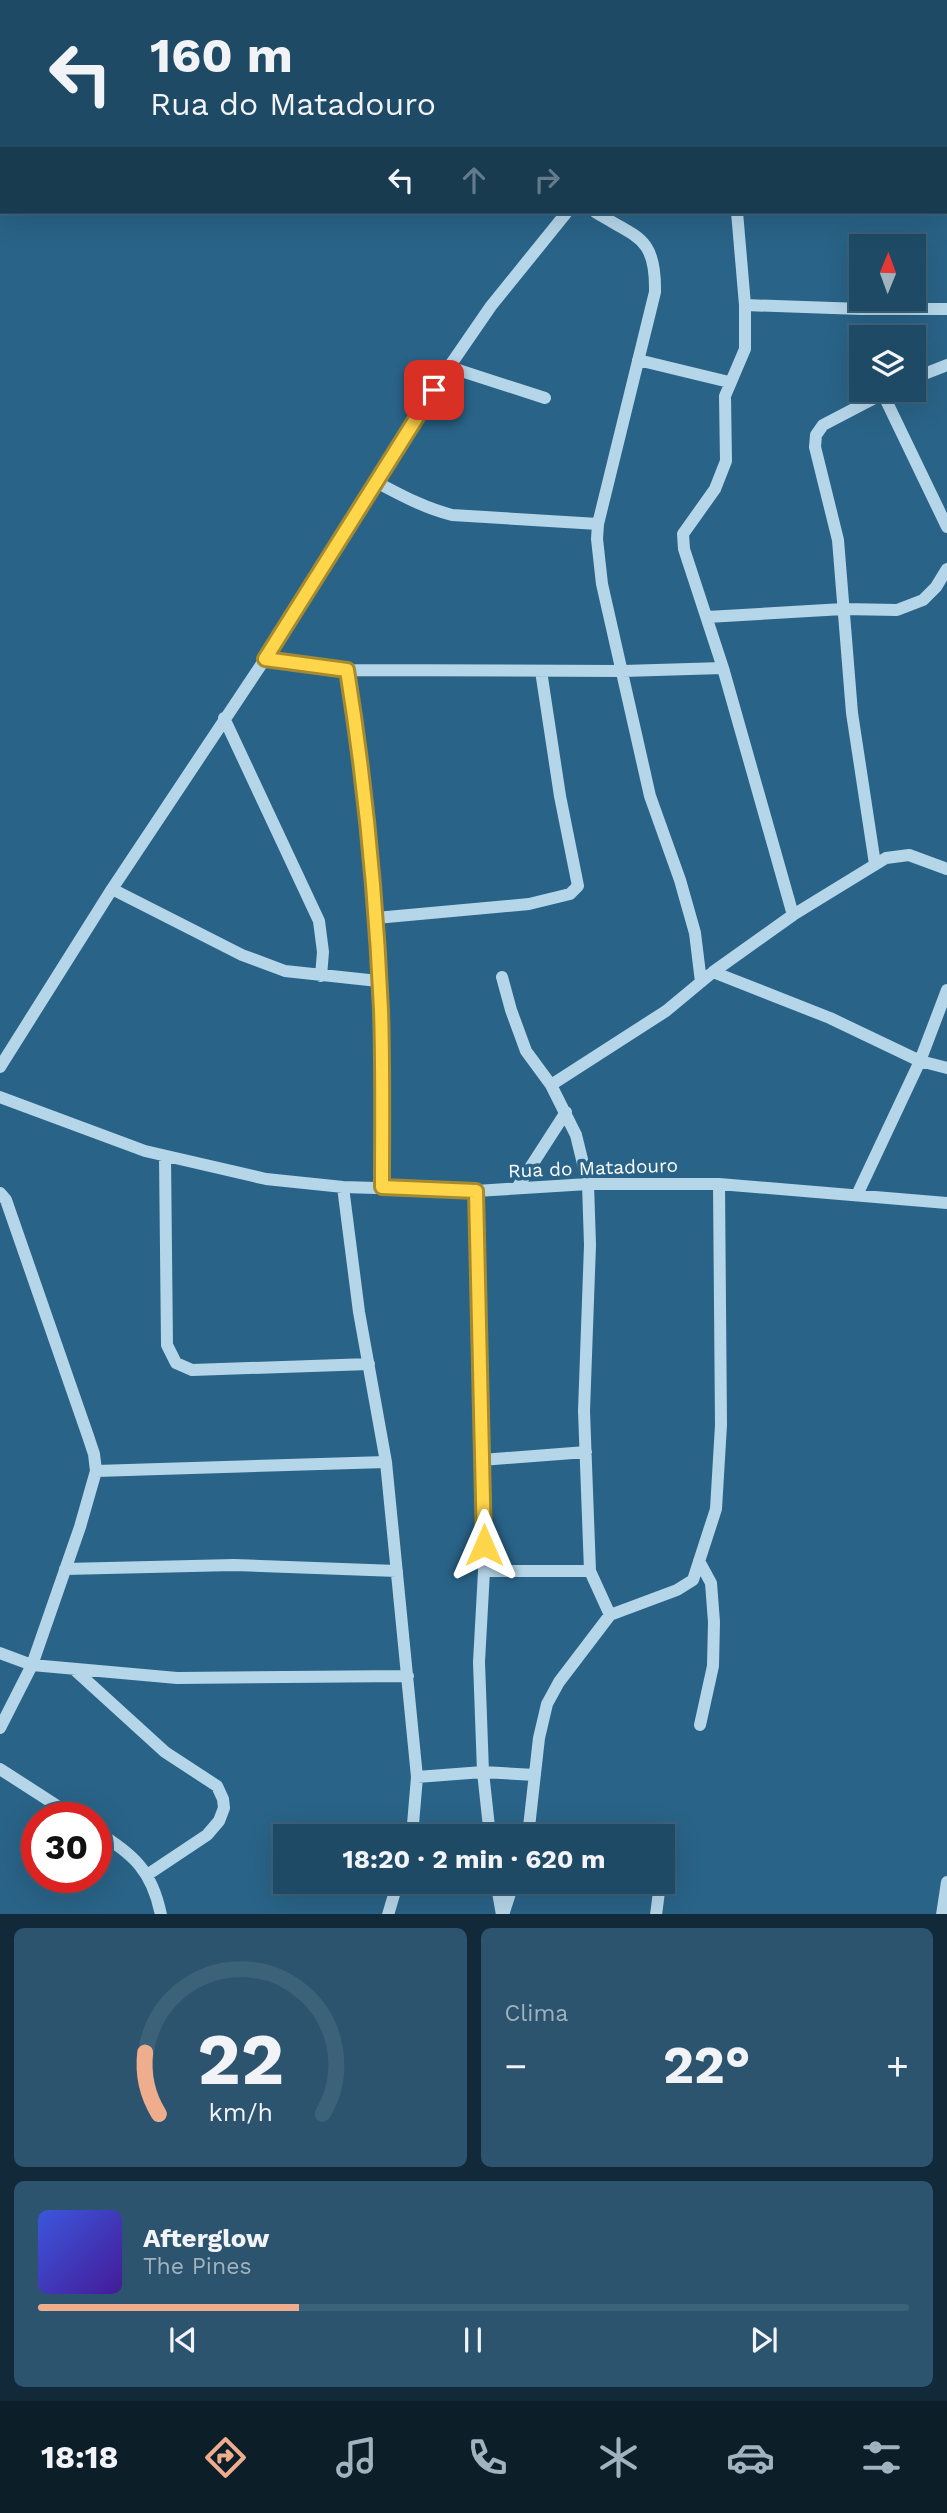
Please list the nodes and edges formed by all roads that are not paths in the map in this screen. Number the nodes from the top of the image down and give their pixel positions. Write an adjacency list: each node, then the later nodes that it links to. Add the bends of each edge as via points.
1 (565, 214): 8 (street, via 491,306)
2 (599, 214): 6 (street, via 634,234 649,249 655,266 655,292)
3 (737, 214): 4 (street)
4 (745, 305): 5 (street); 10 (street, via 746,349)
5 (947, 309)
6 (638, 360): 10 (street); 15 (street)
7 (947, 365): 9 (street)
8 (449, 367): 11 (street); 14 (street)
9 (926, 373)
10 (729, 382): 19 (street, via 726,461 715,489 684,534 684,549)
11 (545, 398)
12 (867, 402): 18 (street, via 823,425 816,435 838,540)
13 (891, 402): 16 (street)
14 (376, 482): 15 (street, via 422,506 452,515); 20 (street)
15 (598, 524): 24 (street, via 602,584)
16 (947, 527)
17 (947, 569): 18 (street, via 936,587 911,606)
18 (843, 609): 19 (street); 26 (street, via 852,713)
19 (707, 617): 21 (street)
20 (265, 659): 22 (street); 25 (street)
21 (723, 668): 24 (street); 29 (street)
22 (347, 670): 23 (street); 30 (street)
23 (541, 671): 24 (street); 30 (street, via 578,886 570,894 529,904)
24 (623, 671): 35 (street, via 650,796 695,933)
25 (224, 718): 28 (street); 32 (street, via 318,921)
26 (875, 864): 27 (street, via 909,855); 29 (street)
27 (947, 869)
28 (112, 889): 32 (street, via 242,955 285,971); 38 (street)
29 (793, 915): 31 (street)
30 (376, 918): 34 (street)
31 (713, 972): 35 (street); 37 (street, via 830,1018)
32 (321, 976): 34 (street)
33 (502, 977): 40 (street, via 526,1051)
34 (378, 981): 47 (street)
35 (701, 982): 40 (street, via 666,1011)
36 (947, 990): 37 (street)
37 (920, 1061): 39 (street); 51 (street)
38 (0, 1067)
39 (947, 1068)
40 (551, 1085): 42 (street)
41 (0, 1097): 43 (street, Rua do Matadouro)
42 (566, 1112): 44 (street); 48 (street)
43 (165, 1156): 46 (street, Rua do Matadouro, via 266,1179); 53 (street, via 167,1345 176,1363 192,1370)
44 (588, 1184): 45 (street, Rua do Matadouro); 48 (street, Rua do Matadouro); 54 (street)
45 (719, 1184): 51 (street, Rua do Matadouro); 58 (street, via 721,1425 716,1509)
46 (343, 1187): 47 (street, Rua do Matadouro); 53 (street)
47 (382, 1187): 49 (street, Rua do Matadouro)
48 (517, 1188): 49 (street, Rua do Matadouro)
49 (476, 1191): 55 (street)
50 (0, 1193): 57 (street, via 84,1424)
51 (857, 1195): 52 (street, Rua do Matadouro)
52 (947, 1203)
53 (369, 1364): 56 (street)
54 (586, 1452): 55 (street); 62 (street)
55 (482, 1460): 61 (street)
56 (386, 1462): 57 (street); 60 (street)
57 (96, 1471): 59 (street)
58 (699, 1561): 63 (street, via 693,1580 677,1590); 68 (street, via 711,1583 714,1622 713,1666)
59 (65, 1569): 60 (street, via 234,1565); 65 (street)
60 (397, 1571): 67 (street)
61 (484, 1571): 62 (street); 71 (street, via 479,1662)
62 (590, 1571): 63 (street)
63 (610, 1615): 72 (street, via 547,1704)
64 (0, 1653): 65 (street)
65 (32, 1665): 66 (street); 69 (street)
66 (76, 1671): 67 (street, via 177,1678); 79 (street, via 165,1752 217,1786 223,1799 219,1821 207,1836)
67 (408, 1676): 73 (street)
68 (700, 1726)
69 (0, 1728)
70 (0, 1769): 74 (street)
71 (483, 1772): 72 (street); 73 (street); 76 (street)
72 (535, 1775): 77 (street)
73 (417, 1777): 75 (street)
74 (51, 1802)
75 (413, 1824)
76 (489, 1824)
77 (533, 1824)
78 (112, 1841): 79 (street, via 143,1867)
79 (146, 1875): 85 (street)
80 (947, 1882): 89 (street)
81 (394, 1894): 86 (street)
82 (499, 1894): 87 (street)
83 (510, 1894): 87 (street)
84 (659, 1894): 88 (street)
85 (161, 1914)
86 (388, 1914)
87 (503, 1914)
88 (656, 1914)
89 (942, 1914)

